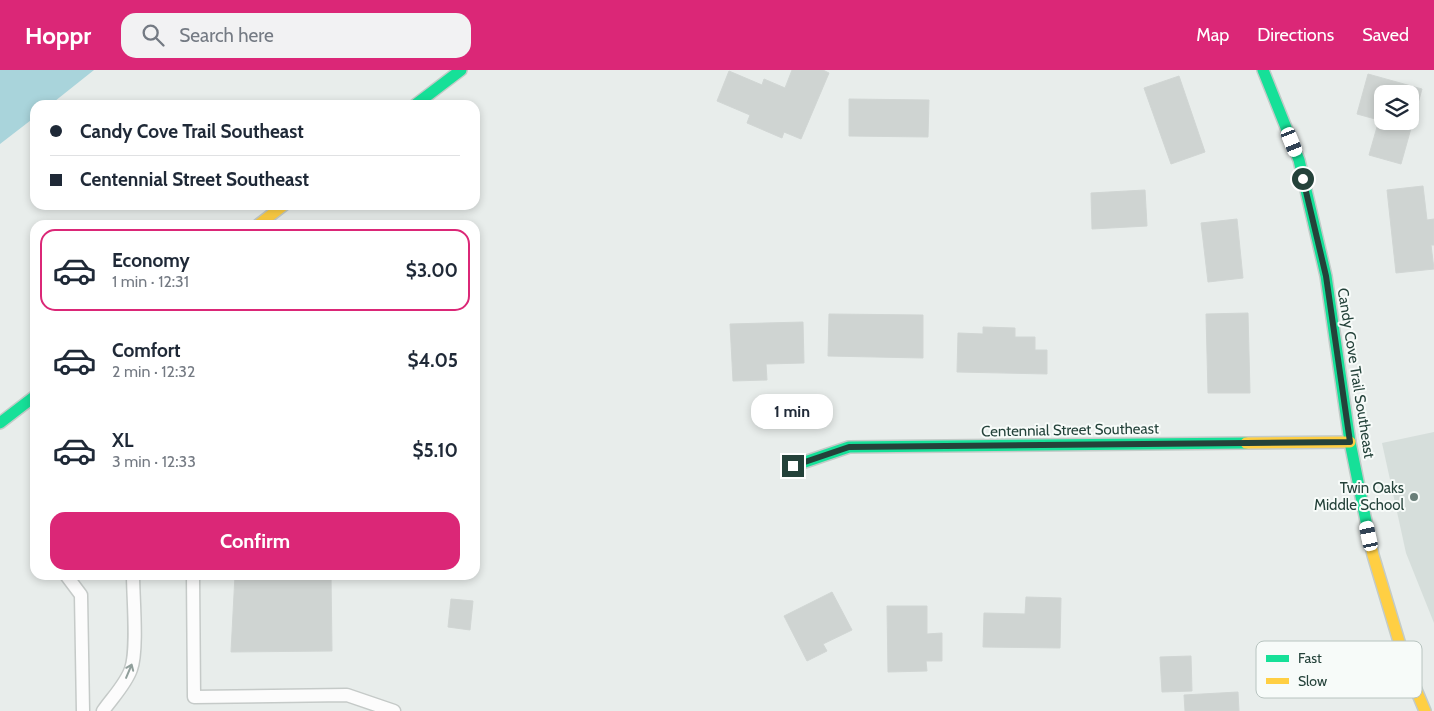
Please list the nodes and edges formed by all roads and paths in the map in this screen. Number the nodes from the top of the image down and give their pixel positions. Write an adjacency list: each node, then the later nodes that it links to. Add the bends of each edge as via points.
1 (460, 70): 3 (street)
2 (1263, 70): 8 (street, Candy Cove Trail Southeast, via 1299,160 1326,276)
3 (421, 100)
4 (278, 210): 5 (street)
5 (264, 220)
6 (30, 400): 7 (street)
7 (0, 423)
8 (1350, 442): 9 (street, Centennial Street Southeast, via 849,447); 13 (street, Candy Cove Trail Southeast, via 1373,555)
9 (793, 466)
10 (70, 580): 15 (lane, via 81,595)
11 (132, 580): 16 (lane, one-way to 11, via 132,666)
12 (193, 580): 17 (lane, via 194,697 347,695)
13 (1400, 641)
14 (1420, 698): 18 (street, Candy Cove Trail Southeast)
15 (83, 711)
16 (103, 711)
17 (394, 711)
18 (1425, 711)

